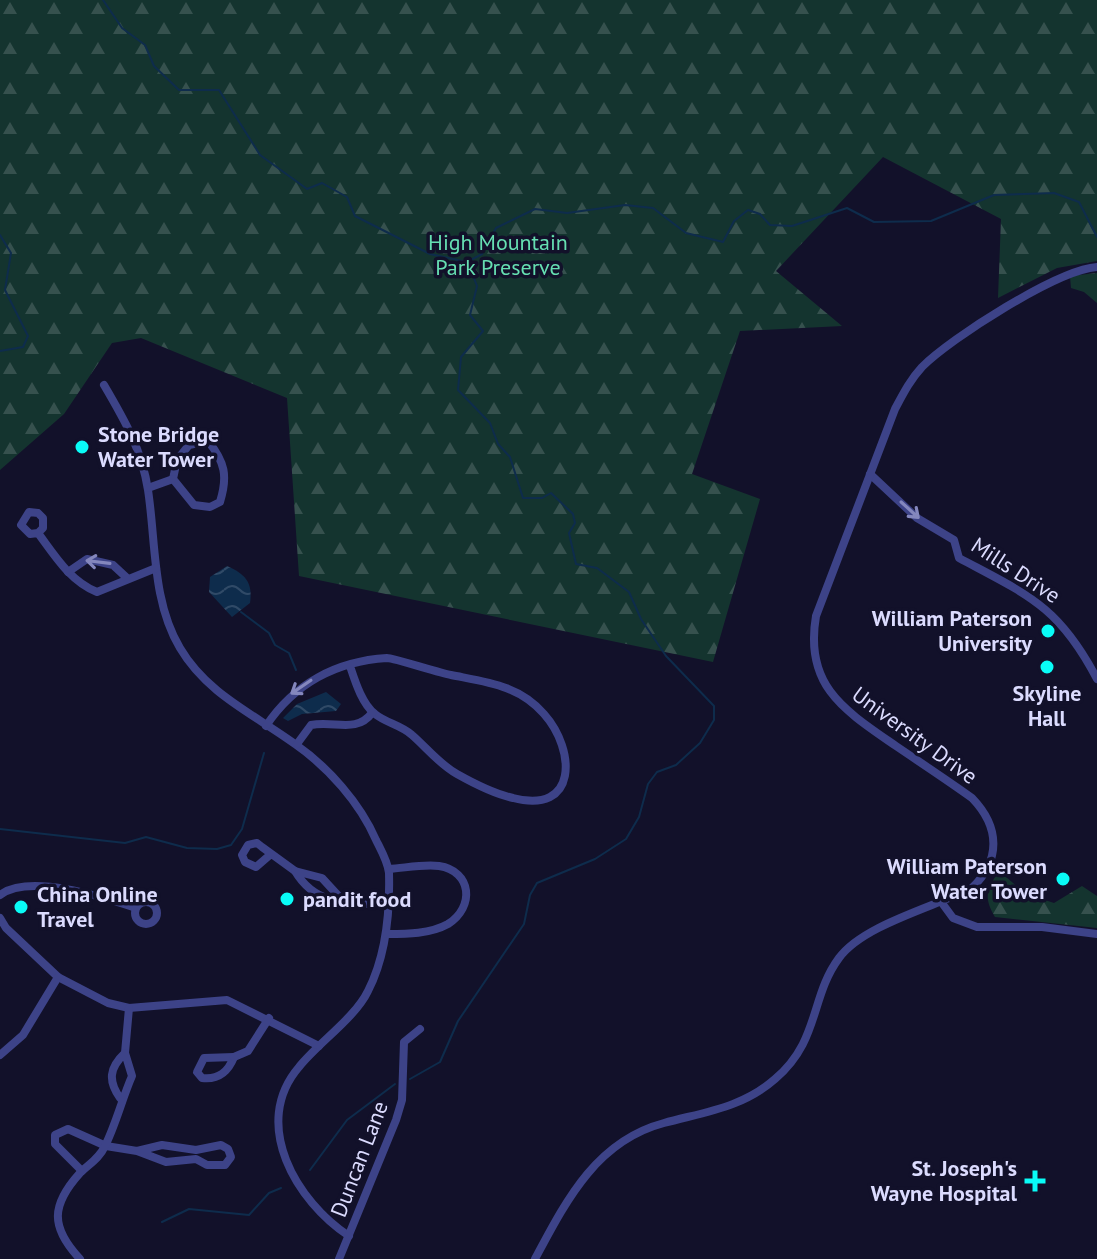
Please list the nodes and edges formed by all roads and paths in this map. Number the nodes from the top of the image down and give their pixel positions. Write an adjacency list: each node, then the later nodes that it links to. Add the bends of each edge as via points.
1 (1097, 267): 3 (street, University Drive, via 1045,283 930,360 903,392)
2 (104, 385): 5 (street, via 137,444)
3 (870, 474): 11 (street, Mills Drive, one-way to 11, via 917,518 954,540 959,558 1021,589 1054,614); 20 (street, University Drive, via 816,616 814,654 818,673 841,707 986,812 995,845 991,864 972,888)
4 (173, 479): 4 (street, via 194,505 210,507 220,502 226,483 223,461 208,441 189,445 177,460); 5 (street)
5 (148, 488): 7 (street)
6 (38, 533): 8 (street)
7 (156, 568): 9 (street); 13 (street, via 180,649 220,695)
8 (68, 572): 9 (street, one-way to 8, via 113,565 87,559); 9 (street, via 97,592)
9 (127, 578)
10 (350, 666): 12 (street); 12 (street, via 390,657 417,668 506,686 545,715 564,744 569,770 563,786 547,798 515,799 457,774 410,733); 13 (street, one-way to 13, via 303,684 283,700)
11 (1097, 679)
12 (372, 713): 14 (street, via 365,723 350,727 311,725)
13 (266, 726): 14 (street)
14 (297, 744): 16 (street, via 346,791 370,826)
15 (271, 854): 17 (street)
16 (389, 869): 21 (street); 25 (street, via 439,866 457,872 466,882 468,896 448,924 414,935)
17 (295, 871): 19 (street, via 322,878); 19 (street, via 323,899)
18 (0, 895): 22 (street, via 12,886 37,886)
19 (345, 903): 21 (street)
20 (942, 903): 26 (street, via 962,924); 42 (street, University Drive, via 865,935 840,956 807,1040 764,1089 724,1109 638,1133 598,1160 576,1186)
21 (387, 904): 25 (street)
22 (136, 908)
23 (0, 918): 24 (street)
24 (3, 931): 27 (street)
25 (387, 934): 31 (street, via 368,992)
26 (1097, 934)
27 (58, 977): 28 (street); 33 (street, via 23,1035)
28 (129, 1008): 29 (street, via 227,1000); 32 (street)
29 (269, 1018): 31 (street); 34 (street, via 248,1051)
30 (420, 1029): 39 (street, Duncan Lane, via 404,1042 402,1100)
31 (319, 1046): 39 (street, via 290,1080 278,1134 288,1169 306,1199)
32 (125, 1053): 35 (street, via 132,1076); 35 (street, via 110,1074)
33 (0, 1055)
34 (234, 1057)
35 (120, 1098): 36 (street)
36 (106, 1146): 37 (street); 38 (street); 38 (street, via 68,1129 55,1135 55,1144)
37 (137, 1151): 37 (street, via 166,1162 189,1154 162,1145)
38 (82, 1171): 40 (street, via 55,1214 63,1237)
39 (349, 1236): 41 (street, Duncan Lane)
40 (80, 1259)
41 (339, 1259)
42 (535, 1259)

